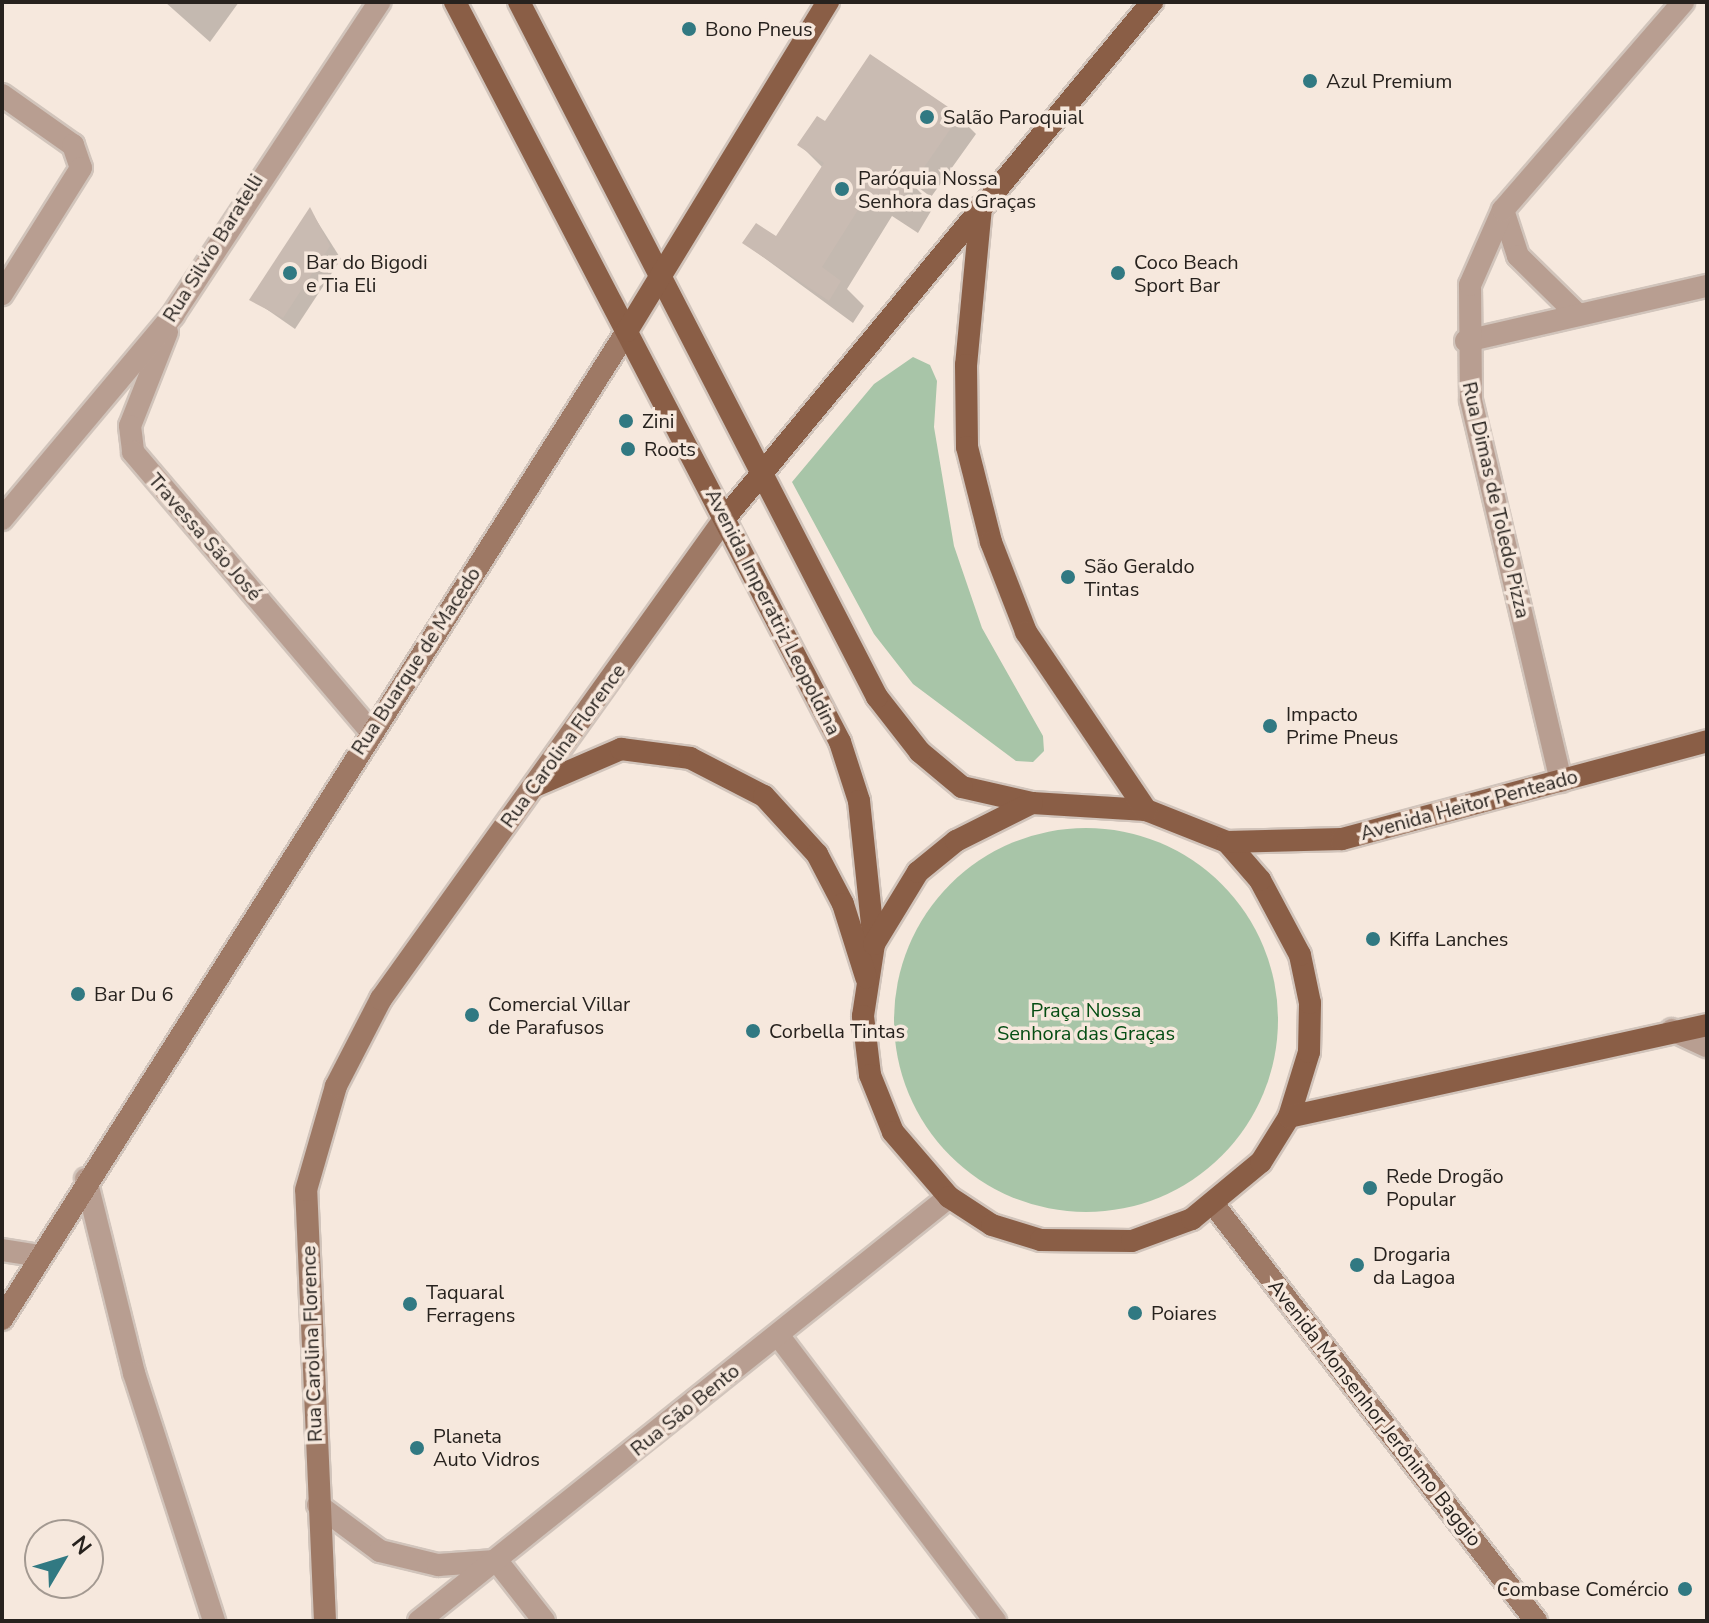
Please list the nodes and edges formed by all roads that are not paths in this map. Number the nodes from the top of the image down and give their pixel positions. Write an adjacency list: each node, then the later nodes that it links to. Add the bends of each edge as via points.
1 (379, 2): 13 (street, Rua Silvio Baratelli)
2 (455, 2): 15 (main road, Avenida Imperatriz Leopoldina)
3 (519, 2): 10 (main road)
4 (828, 2): 10 (main road, Rua Buarque de Macedo)
5 (1152, 2): 8 (main road, Rua Carolina Florence)
6 (1683, 2): 9 (street, Rua Dimas de Toledo Pizza)
7 (2, 95): 12 (street, via 73,145 81,168)
8 (981, 207): 17 (main road, Rua Carolina Florence); 25 (main road, via 966,365 967,447 991,542 1026,632)
9 (1503, 210): 14 (street, via 1518,256); 16 (street, Rua Dimas de Toledo Pizza, via 1470,285)
10 (659, 281): 15 (main road, Rua Buarque de Macedo); 17 (main road)
11 (1707, 286): 14 (street)
12 (2, 294)
13 (173, 315): 19 (street, Rua Silvio Baratelli); 20 (street, Travessa São José, via 130,426 133,452)
14 (1578, 315): 16 (street)
15 (627, 331): 18 (main road, Avenida Imperatriz Leopoldina); 20 (main road, Rua Buarque de Macedo)
16 (1466, 341): 22 (street, Rua Dimas de Toledo Pizza, via 1471,400)
17 (761, 475): 18 (main road, Rua Carolina Florence); 24 (main road, via 877,697 920,752 962,787)
18 (725, 518): 23 (main road, Rua Carolina Florence); 27 (main road, Avenida Imperatriz Leopoldina, via 840,742 859,801)
19 (2, 519)
20 (371, 732): 33 (main road, Rua Buarque de Macedo)
21 (1707, 741): 22 (main road, Avenida Heitor Penteado)
22 (1561, 781): 26 (main road, Avenida Heitor Penteado, via 1342,839)
23 (535, 786): 28 (main road, via 621,749 690,758 764,796 817,854 843,904); 40 (main road, Rua Carolina Florence, via 381,999 336,1086 306,1190)
24 (1032, 803): 25 (main road); 27 (main road, via 956,841 918,872)
25 (1146, 810): 26 (main road)
26 (1227, 842): 32 (main road, via 1260,880 1300,955 1310,1003 1309,1052)
27 (874, 944): 28 (main road)
28 (867, 979): 34 (main road, via 870,1075 893,1132)
29 (1707, 1025): 30 (main road)
30 (1672, 1030): 31 (street); 32 (main road)
31 (1707, 1046)
32 (1289, 1117): 35 (main road, via 1261,1162)
33 (86, 1179): 37 (main road, Rua Buarque de Macedo); 42 (street, via 134,1373)
34 (949, 1197): 35 (main road, via 992,1225 1041,1240 1087,1242 1132,1241); 39 (street, Rua São Bento)
35 (1214, 1205): 47 (main road, Avenida Monsenhor Jerônimo Baggio)
36 (2, 1250): 37 (street)
37 (39, 1256): 38 (main road, Rua Buarque de Macedo)
38 (2, 1319)
39 (778, 1335): 41 (street, Rua São Bento); 46 (street)
40 (318, 1505): 41 (street, via 380,1551 438,1565); 43 (main road, Rua Carolina Florence)
41 (497, 1561): 44 (street, Rua São Bento); 45 (street)
42 (214, 1621)
43 (325, 1621)
44 (419, 1621)
45 (544, 1621)
46 (995, 1621)
47 (1536, 1621)

